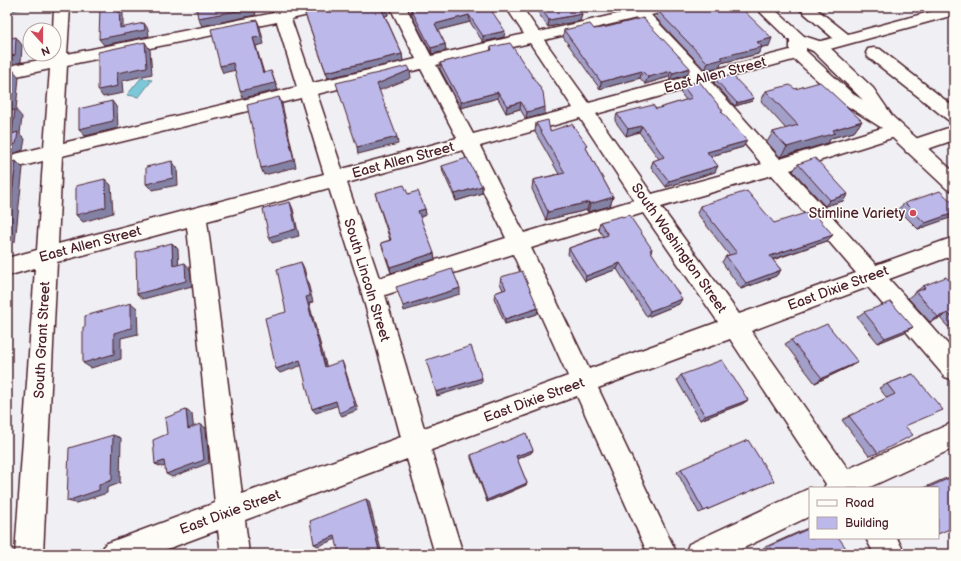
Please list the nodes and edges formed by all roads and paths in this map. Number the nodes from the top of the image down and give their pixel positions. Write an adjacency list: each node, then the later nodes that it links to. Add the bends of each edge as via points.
1 (62, 7): 11 (street, South Grant Street)
2 (325, 7): 10 (street)
3 (398, 7): 19 (street)
4 (514, 7): 12 (street, South Washington Street)
5 (666, 7): 8 (street)
6 (763, 7): 14 (street)
7 (805, 7): 13 (street)
8 (638, 10): 12 (street); 21 (street)
9 (954, 10): 13 (street)
10 (281, 12): 17 (street); 22 (street, South Lincoln Street)
11 (61, 22)
12 (540, 36): 19 (street); 23 (street, South Washington Street)
13 (845, 40): 15 (street)
14 (798, 47): 15 (street); 21 (street, East Allen Street); 25 (street, via 847,98)
15 (819, 47): 25 (street, via 867,92)
16 (874, 53): 24 (street)
17 (62, 61)
18 (58, 62): 20 (street); 29 (street, South Grant Street)
19 (426, 62): 22 (street); 27 (street)
20 (7, 72)
21 (701, 79): 23 (street, East Allen Street); 31 (street)
22 (308, 90): 29 (street); 32 (street, South Lincoln Street)
23 (585, 110): 27 (street, East Allen Street); 34 (street, South Washington Street)
24 (954, 116)
25 (892, 126): 28 (street); 31 (street)
26 (954, 133): 28 (street)
27 (468, 142): 32 (street, East Allen Street); 36 (street)
28 (913, 147): 33 (street)
29 (53, 153): 30 (street); 38 (street, South Grant Street)
30 (7, 163)
31 (776, 167): 34 (street); 40 (street)
32 (335, 178): 35 (street, East Allen Street); 41 (street, South Lincoln Street)
33 (954, 184)
34 (648, 204): 36 (street); 42 (street, South Washington Street)
35 (196, 216): 38 (street, East Allen Street); 49 (street)
36 (518, 242): 41 (street); 44 (street)
37 (954, 246): 40 (street, East Dixie Street)
38 (46, 256): 39 (street, East Allen Street); 51 (street, South Grant Street)
39 (7, 266)
40 (872, 276): 42 (street, East Dixie Street); 43 (street)
41 (372, 290): 46 (street, South Lincoln Street)
42 (735, 327): 44 (street, East Dixie Street); 47 (street, South Washington Street)
43 (954, 369)
44 (582, 383): 46 (street, East Dixie Street); 55 (street)
45 (954, 435): 47 (street)
46 (416, 444): 49 (street, East Dixie Street); 54 (street, South Lincoln Street)
47 (842, 487)
48 (809, 502): 56 (street)
49 (230, 512): 52 (street, East Dixie Street); 53 (street)
50 (881, 539): 57 (street)
51 (29, 554)
52 (115, 554)
53 (234, 554)
54 (449, 554)
55 (663, 554)
56 (699, 554)
57 (891, 554)

